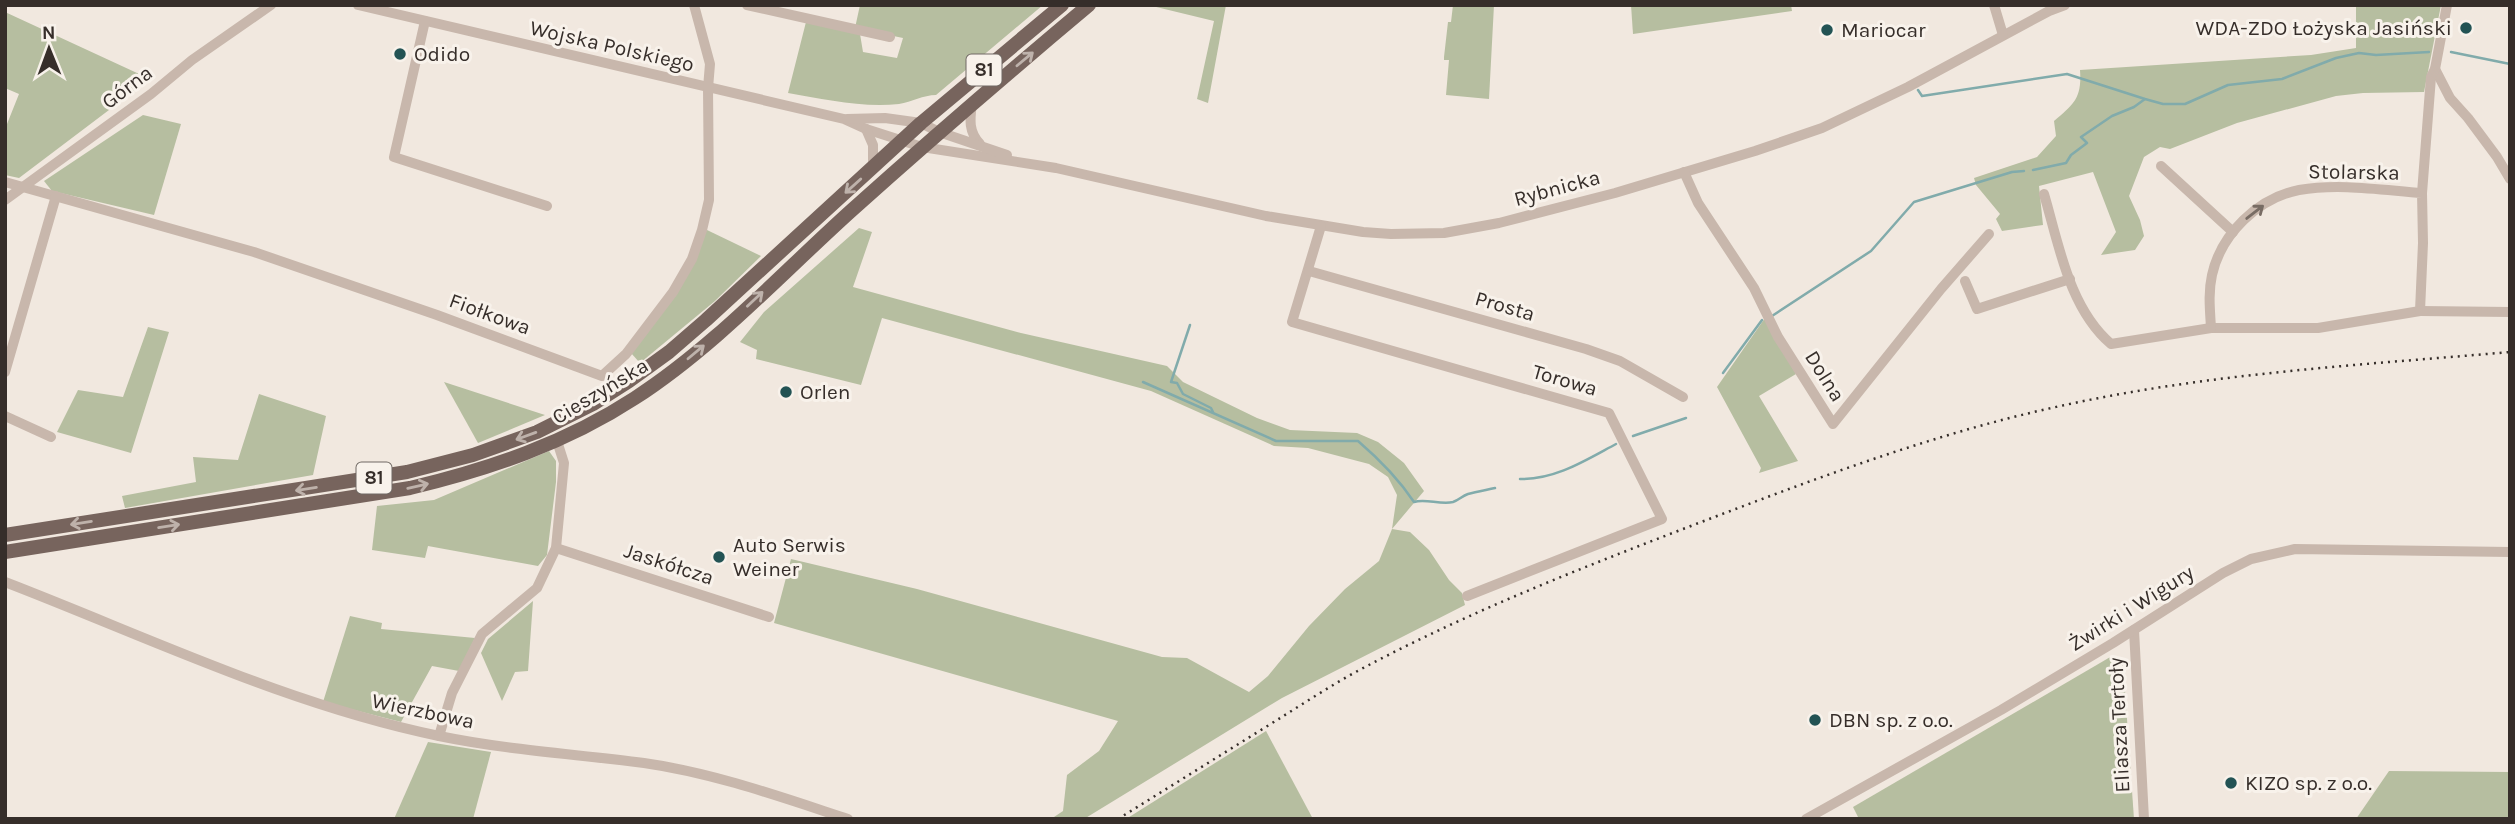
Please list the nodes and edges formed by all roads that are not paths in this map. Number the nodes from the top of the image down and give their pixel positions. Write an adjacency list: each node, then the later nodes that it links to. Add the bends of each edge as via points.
1 (271, 5): 31 (street, Górna)
2 (358, 5): 10 (street, Wojska Polskiego)
3 (694, 5): 14 (street, Wojska Polskiego, via 710,64)
4 (747, 5): 12 (street)
5 (1062, 5): 19 (main road, Cieszyńska / 81)
6 (1089, 5): 17 (main road, Cieszyńska / 81, one-way to 6)
7 (1994, 5): 11 (street)
8 (2065, 5): 11 (street, Rybnicka)
9 (2447, 5): 13 (street, Stolarska)
10 (425, 21): 14 (street, Wojska Polskiego); 36 (street, via 394,157)
11 (2003, 35): 28 (street, Rybnicka, via 1826,126)
12 (890, 37)
13 (2435, 69): 15 (street); 16 (street, Stolarska)
14 (708, 88): 18 (street, Wojska Polskiego); 34 (street, Fiołkowa, via 709,200 692,259 651,323 602,376 254,252)
15 (2450, 99): 16 (street); 29 (street)
16 (2429, 100): 32 (street, Stolarska)
17 (972, 103): 21 (main road, Cieszyńska / 81); 23 (street, via 969,126)
18 (844, 119): 19 (street, Wojska Polskiego); 20 (street, Wojska Polskiego)
19 (921, 123): 21 (street, Wojska Polskiego); 22 (main road, Cieszyńska / 81)
20 (866, 130): 22 (street, Wojska Polskiego); 27 (street, via 873,145)
21 (939, 132): 23 (street, Rybnicka); 24 (main road, Cieszyńska / 81)
22 (902, 141): 24 (street, Wojska Polskiego); 27 (main road, Cieszyńska / 81)
23 (982, 146): 25 (street, Rybnicka)
24 (922, 147): 25 (street, Rybnicka); 50 (main road, Cieszyńska / 81, one-way to 24, via 635,398 674,370)
25 (1027, 162): 37 (street, Rybnicka)
26 (2161, 166): 38 (street)
27 (873, 168): 51 (main road, Cieszyńska / 81, one-way to 51, via 669,352 593,404 537,432 407,472)
28 (1684, 172): 37 (street, Rybnicka, via 1463,231 1391,234); 39 (street, Dolna, via 1833,424)
29 (2510, 179)
30 (5, 182): 31 (street, Fiołkowa)
31 (23, 187): 34 (street, Fiołkowa); 35 (street, Górna)
32 (2422, 193): 38 (street, Stolarska, one-way to 32, via 2253,212 2301,190); 43 (street, Stolarska)
33 (2044, 194): 41 (street)
34 (56, 196): 46 (street)
35 (5, 200)
36 (547, 206)
37 (1321, 226): 40 (street, Torowa)
38 (2233, 232): 45 (street, Stolarska, via 2215,266 2209,297)
39 (1989, 234)
40 (1309, 271): 47 (street, Prosta, via 1586,349 1620,361); 56 (street, Torowa, via 1292,321 1609,413 1662,519)
41 (2070, 279): 42 (street, via 1977,309); 45 (street, via 2084,315 2111,344)
42 (1965, 281)
43 (2420, 311): 44 (street); 45 (street, via 2318,328)
44 (2510, 312)
45 (2211, 328)
46 (5, 372)
47 (1684, 397)
48 (5, 416): 49 (street)
49 (51, 437)
50 (556, 441): 52 (street, via 564,463); 53 (main road, Cieszyńska / 81, one-way to 50, via 410,488 469,474)
51 (5, 535)
52 (556, 548): 57 (street, Jaskółcza); 59 (street, via 537,588 482,634 452,692)
53 (5, 552)
54 (2510, 552): 58 (street, Żwirki i Wigury, via 2295,548 2272,552 2223,573)
55 (5, 583): 59 (street, Wierzbowa, via 342,712)
56 (1467, 596)
57 (769, 617)
58 (2134, 630): 61 (street, Żwirki i Wigury); 62 (street, Eliasza Tertoły)
59 (439, 736): 60 (street, Wierzbowa, via 728,780)
60 (848, 819)
61 (1806, 819)
62 (2144, 819)

